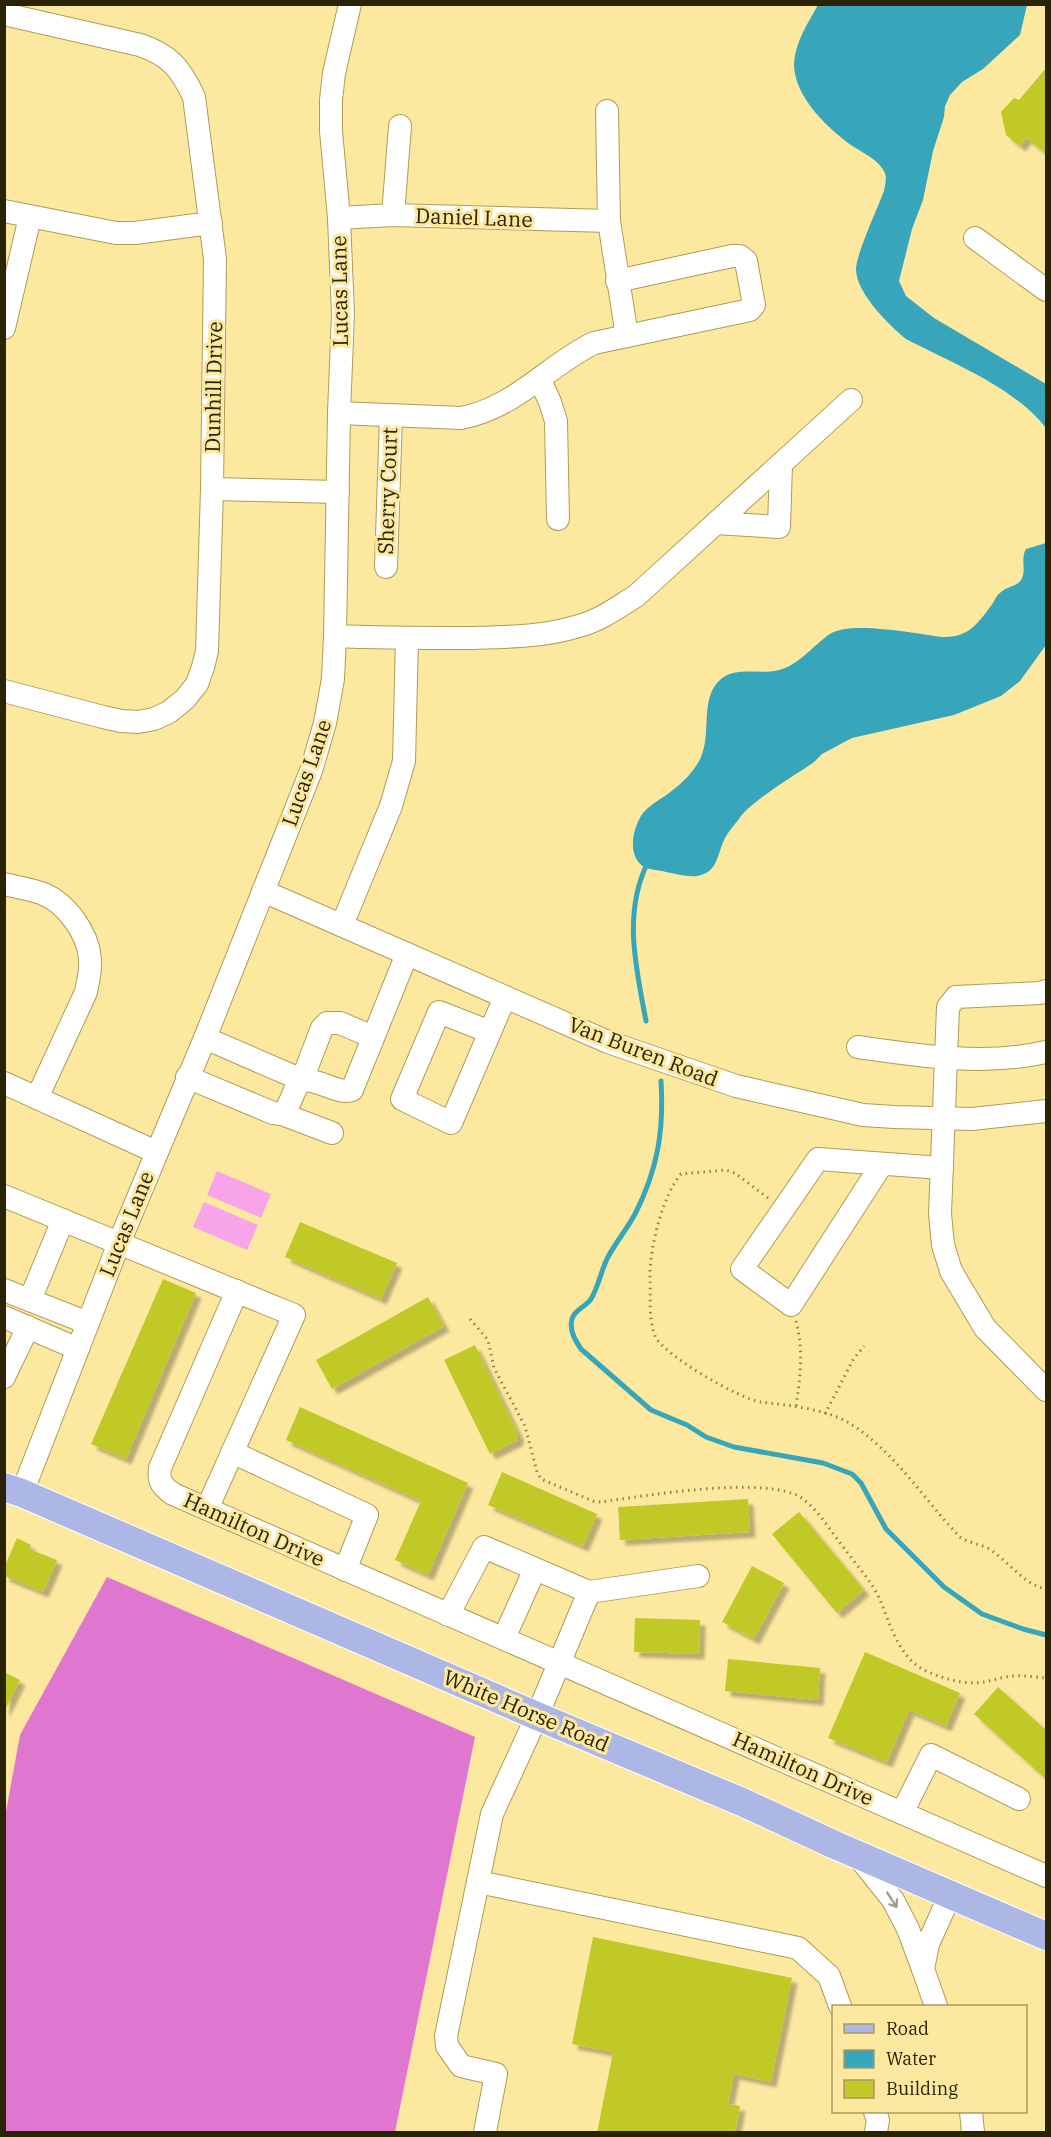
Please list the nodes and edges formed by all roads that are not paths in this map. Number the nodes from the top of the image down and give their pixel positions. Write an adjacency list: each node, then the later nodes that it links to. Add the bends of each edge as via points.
1 (350, 4): 8 (street, Lucas Lane, via 331,100)
2 (4, 14): 10 (street, Dunhill Drive, via 140,45 157,51 176,65 194,97)
3 (608, 111): 9 (street)
4 (400, 126): 6 (street)
5 (4, 211): 7 (street)
6 (393, 215): 8 (street, Daniel Lane); 9 (street, Daniel Lane)
7 (30, 217): 10 (street, via 116,233); 14 (street)
8 (339, 218): 18 (street, Lucas Lane, via 343,314)
9 (609, 221): 12 (street)
10 (211, 223): 21 (street, Dunhill Drive, via 215,259)
11 (975, 238): 13 (street)
12 (617, 281): 15 (street); 15 (street, via 740,256 746,261 751,281 754,305 750,310)
13 (1047, 290)
14 (4, 328)
15 (627, 336): 16 (street, via 574,353)
16 (540, 380): 19 (street, via 480,415); 23 (street, via 556,421)
17 (851, 400): 20 (street)
18 (339, 413): 19 (street); 22 (street, Lucas Lane)
19 (391, 416): 25 (street, Sherry Court)
20 (781, 464): 24 (street); 24 (street, via 778,527)
21 (212, 489): 22 (street); 28 (street, Dunhill Drive, via 207,651 197,684 185,699 169,712 138,722)
22 (338, 492): 26 (street, Lucas Lane)
23 (558, 519)
24 (716, 523): 27 (street, via 636,596 581,626 524,636)
25 (386, 567)
26 (335, 636): 27 (street); 30 (street, Lucas Lane, via 325,723 311,771)
27 (407, 639): 31 (street, via 404,761 391,806)
28 (4, 691)
29 (4, 884): 44 (street, via 43,893 55,900 70,914 86,941 90,958 86,992)
30 (263, 891): 31 (street, Van Buren Road); 37 (street, Lucas Lane)
31 (342, 926): 32 (street, Van Buren Road)
32 (407, 954): 34 (street, Van Buren Road); 36 (street)
33 (1047, 991): 40 (street, via 956,998 948,1007)
34 (505, 997): 35 (street); 47 (street, Van Buren Road, via 608,1042 736,1086 863,1114)
35 (490, 1032): 35 (street, via 452,1123 402,1099 439,1012)
36 (373, 1037): 42 (street, via 352,1090 343,1092 312,1079); 42 (street, via 340,1023 327,1023)
37 (205, 1038): 41 (street, Lucas Lane); 42 (street)
38 (858, 1047): 40 (street)
39 (1047, 1052): 40 (street)
40 (945, 1059): 47 (street)
41 (187, 1077): 46 (street); 49 (street, Lucas Lane)
42 (302, 1080): 46 (street)
43 (4, 1083): 44 (street)
44 (38, 1098): 49 (street)
45 (1047, 1111): 47 (street, Van Buren Road)
46 (282, 1114): 48 (street)
47 (943, 1119): 51 (street)
48 (332, 1133)
49 (156, 1152): 54 (street, Lucas Lane)
50 (882, 1164): 50 (street, via 791,1305 742,1269 818,1159); 51 (street)
51 (942, 1168): 63 (street, via 940,1214 951,1271 985,1328)
52 (4, 1196): 53 (street)
53 (63, 1220): 54 (street); 57 (street)
54 (119, 1243): 56 (street); 59 (street, Lucas Lane)
55 (4, 1290): 57 (street)
56 (237, 1291): 64 (street, via 294,1315); 66 (street, Hamilton Drive, via 160,1468 162,1486)
57 (30, 1300): 59 (street)
58 (4, 1317): 60 (street)
59 (88, 1323): 61 (street, Lucas Lane)
60 (28, 1327): 61 (street); 62 (street)
61 (78, 1349): 65 (street, Lucas Lane)
62 (4, 1377)
63 (1047, 1390)
64 (232, 1452): 66 (street); 68 (street, via 367,1515)
65 (10, 1492): 74 (main road, White Horse Road)
66 (207, 1509): 68 (street, Hamilton Drive)
67 (535, 1569): 70 (street); 71 (street, via 484,1547); 72 (street)
68 (345, 1570): 71 (street, Hamilton Drive)
69 (698, 1576): 70 (street)
70 (589, 1592): 73 (street)
71 (448, 1615): 72 (street, Hamilton Drive)
72 (504, 1638): 73 (street, Hamilton Drive)
73 (559, 1663): 74 (street); 76 (street, Hamilton Drive)
74 (537, 1716): 77 (main road, White Horse Road); 79 (street, via 492,1814)
75 (1019, 1799): 76 (street, via 931,1755)
76 (902, 1813): 78 (street, Hamilton Drive)
77 (856, 1854): 80 (main road, White Horse Road); 82 (street, one-way to 82, via 893,1900)
78 (1047, 1876)
79 (478, 1882): 83 (street, via 798,1948 829,1976); 87 (street, via 446,2036 447,2046 461,2066 496,2074)
80 (950, 1894): 81 (main road, White Horse Road); 82 (street, via 928,1944)
81 (1047, 1936)
82 (923, 1969): 84 (street)
83 (839, 2005)
84 (935, 2005)
85 (875, 2113): 88 (street)
86 (970, 2113): 89 (street)
87 (485, 2133)
88 (876, 2133)
89 (973, 2133)

